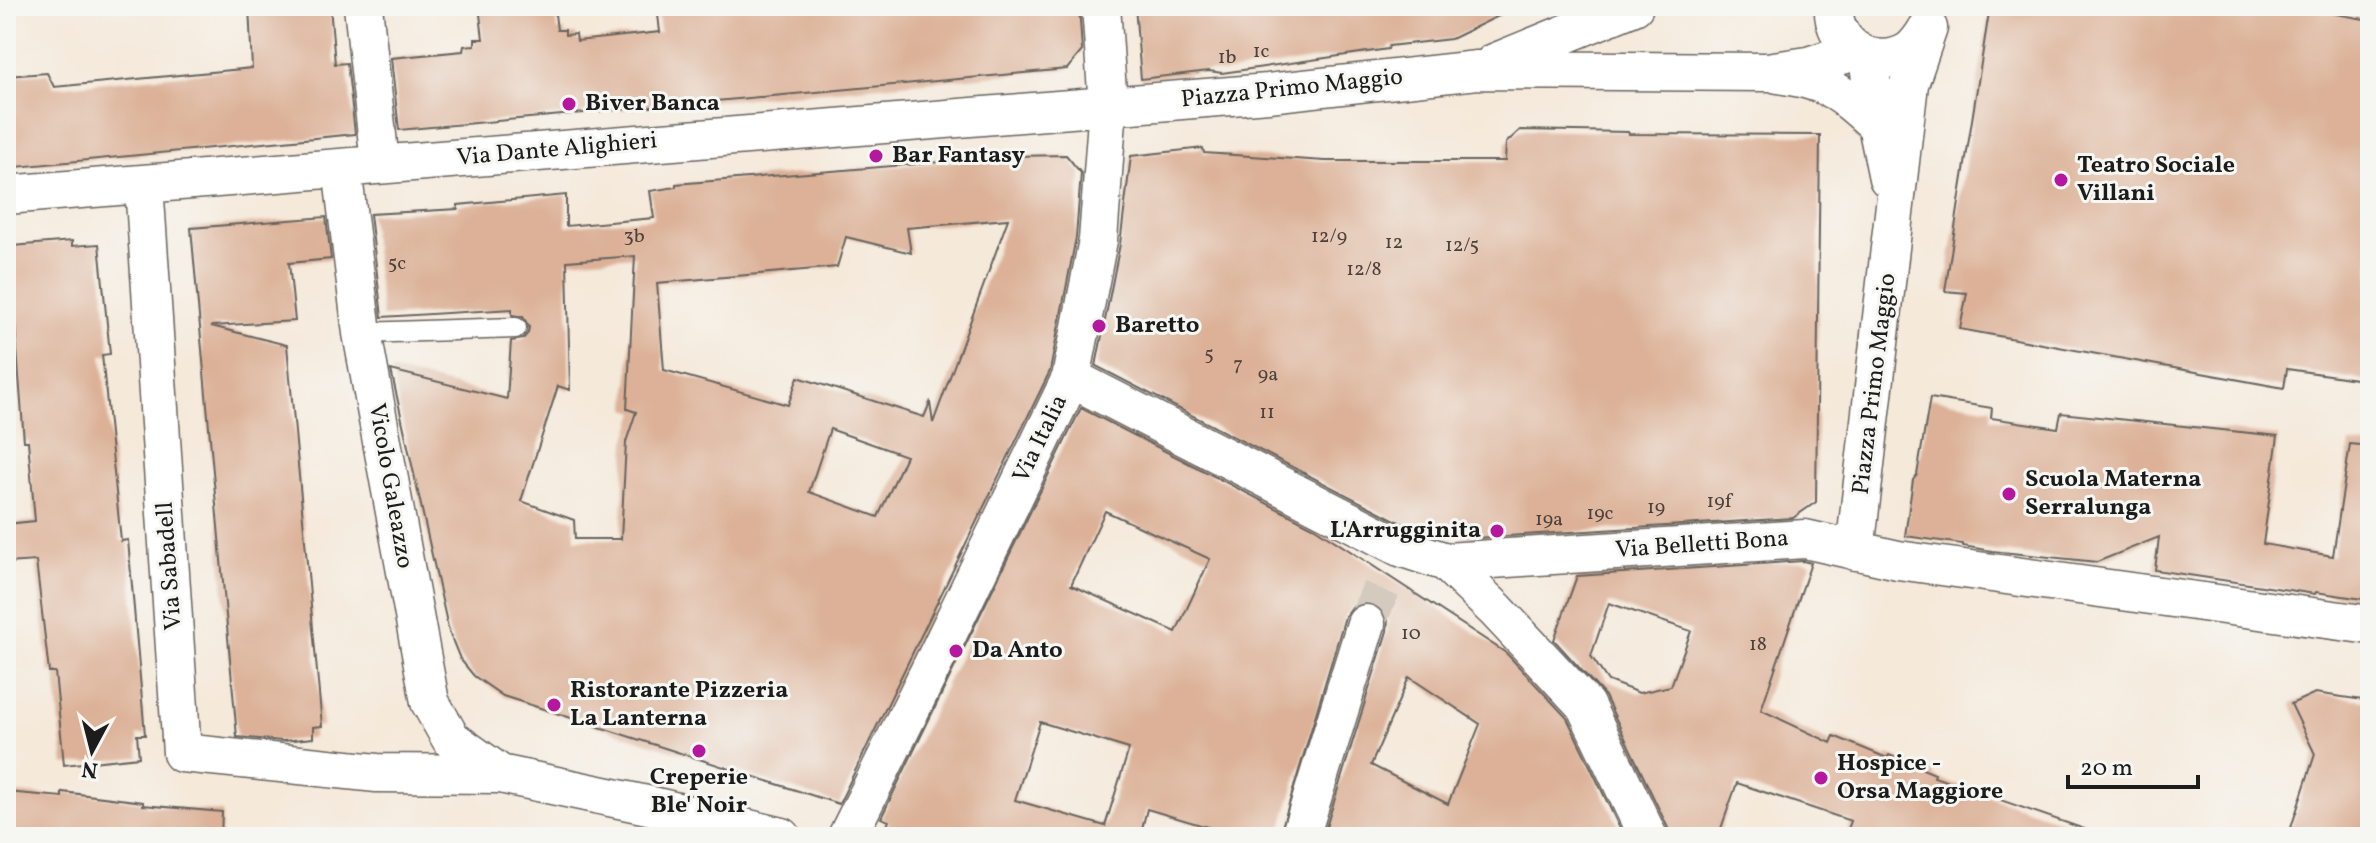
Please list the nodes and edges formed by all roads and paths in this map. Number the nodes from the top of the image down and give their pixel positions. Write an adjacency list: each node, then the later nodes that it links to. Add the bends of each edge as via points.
1 (363, 6): 11 (street)
2 (1101, 6): 9 (street, Via Italia)
3 (1634, 6): 7 (street, Piazza Primo Maggio)
4 (1834, 6): 6 (street, Piazza Primo Maggio, via 1843,40)
5 (1929, 17): 6 (street, Piazza Primo Maggio, via 1910,51 1883,59); 15 (street, Piazza Primo Maggio, via 1909,84)
6 (1862, 54): 8 (street, Piazza Primo Maggio); 10 (street, Piazza Primo Maggio)
7 (1477, 70): 8 (street, Piazza Primo Maggio); 9 (street, Piazza Primo Maggio)
8 (1767, 72): 10 (street, Piazza Primo Maggio, via 1808,78 1838,91)
9 (1108, 106): 11 (street, Via Dante Alighieri); 18 (street, Via Italia, via 1098,240)
10 (1877, 125): 15 (street, Piazza Primo Maggio)
11 (380, 163): 12 (street, Via Dante Alighieri)
12 (342, 168): 13 (street, Via Dante Alighieri); 16 (street, Vicolo Galeazzo)
13 (144, 184): 14 (street, Via Dante Alighieri); 23 (street, Via Sabadell, via 182,753 377,773)
14 (6, 195)
15 (1895, 216): 19 (street, Piazza Primo Maggio)
16 (360, 316): 17 (lane); 23 (street, Vicolo Galeazzo, via 430,702 451,739)
17 (516, 328)
18 (1071, 378): 20 (street, Via Belletti Bona, via 1393,561); 26 (street, Via Italia)
19 (1855, 551): 20 (street, Via Belletti Bona, via 1805,539); 22 (street, Via Belletti Bona)
20 (1446, 562): 28 (street, via 1585,705)
21 (1366, 624): 27 (street)
22 (2370, 625)
23 (500, 774): 24 (street)
24 (652, 821): 25 (street)
25 (782, 837)
26 (847, 837)
27 (1300, 837)
28 (1648, 837)

